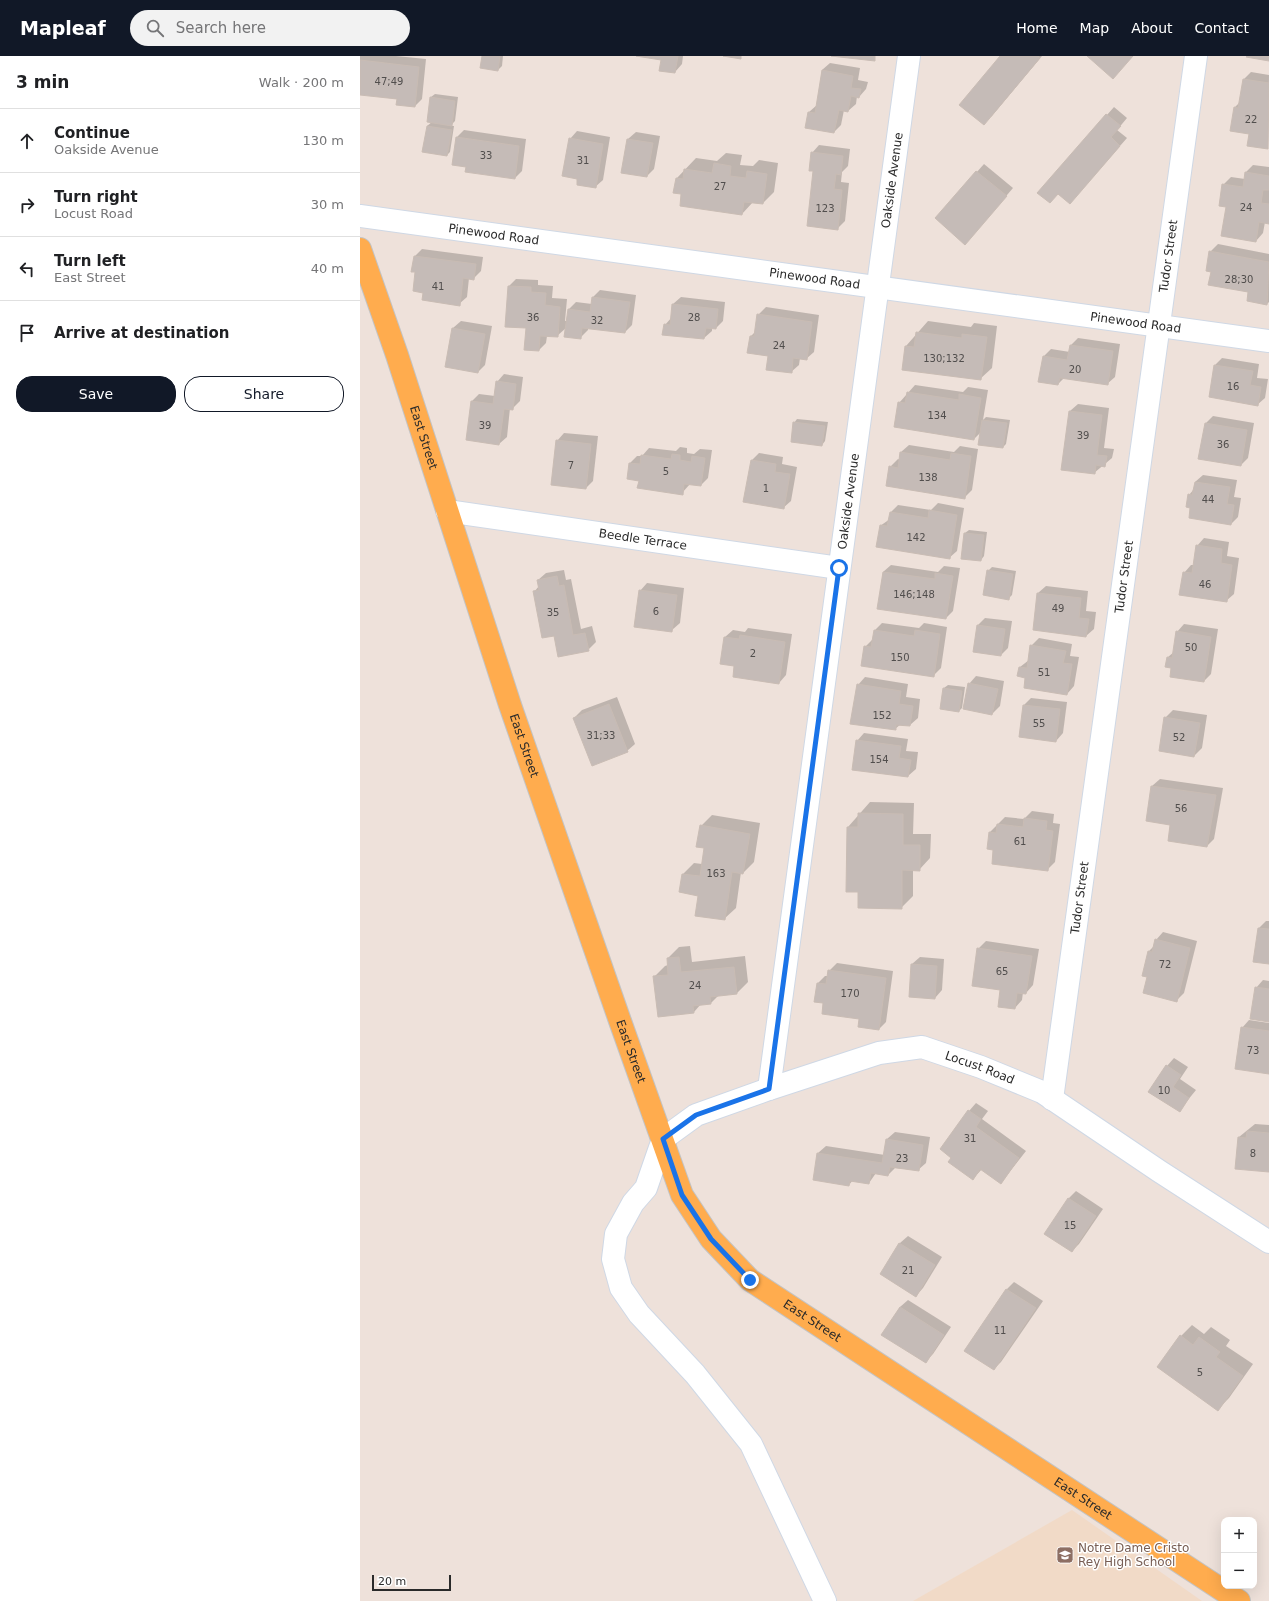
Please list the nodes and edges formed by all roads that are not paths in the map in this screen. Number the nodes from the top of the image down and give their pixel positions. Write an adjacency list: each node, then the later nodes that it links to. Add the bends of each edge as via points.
1 (909, 56): 5 (street, Oakside Avenue)
2 (1196, 56): 6 (street, Tudor Street)
3 (360, 216): 5 (street, Pinewood Road)
4 (360, 249): 8 (main road, East Street)
5 (878, 287): 6 (street, Pinewood Road); 9 (street, Oakside Avenue)
6 (1159, 325): 7 (street, Pinewood Road); 11 (street, Tudor Street)
7 (1269, 341)
8 (447, 511): 9 (street, Beedle Terrace); 12 (main road, East Street, via 510,705)
9 (839, 568): 10 (street, Oakside Avenue)
10 (769, 1089): 11 (street, Locust Road, via 879,1053 922,1047 1042,1092); 12 (street, Locust Road, via 696,1115)
11 (1052, 1099): 13 (street, Locust Road)
12 (663, 1139): 14 (street, via 646,1188 633,1203 616,1234 613,1258 621,1288 640,1314 695,1374 751,1444); 15 (main road, East Street, via 682,1195 711,1239 750,1280)
13 (1269, 1242)
14 (825, 1601)
15 (1239, 1601)

